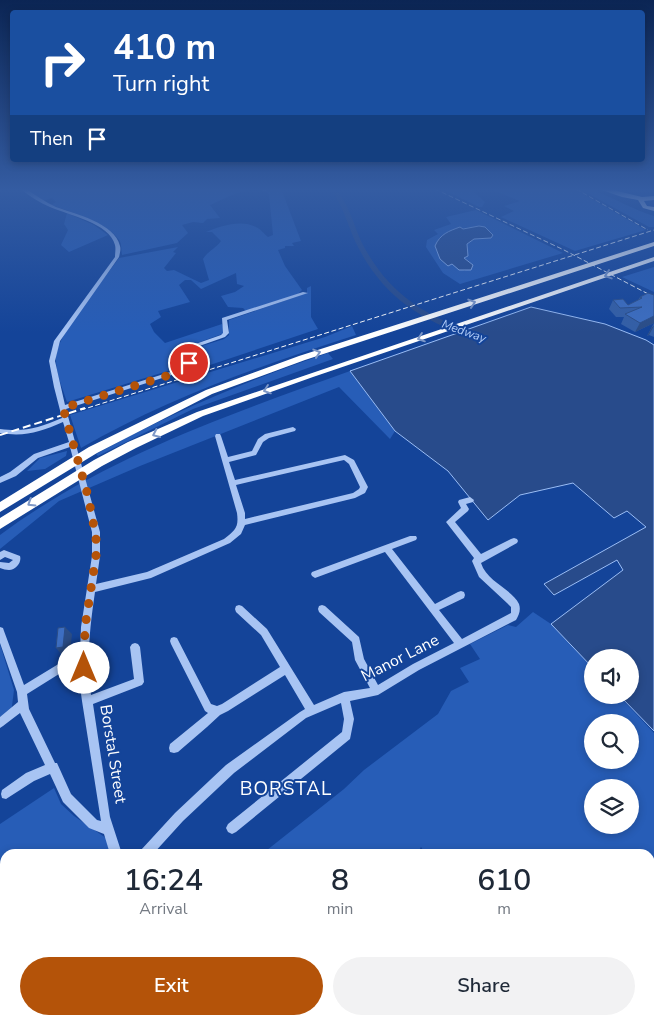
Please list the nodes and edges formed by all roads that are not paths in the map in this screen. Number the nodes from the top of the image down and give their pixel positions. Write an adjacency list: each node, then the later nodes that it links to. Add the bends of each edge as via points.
1 (113, 237): 5 (street, Borstal Street, via 118,246 117,257 58,340 52,361)
2 (654, 242): 15 (highway, one-way to 2, via 92,450 190,401 289,362)
3 (654, 259): 17 (highway, one-way to 17, via 200,414 98,463)
4 (305, 293): 5 (street, via 224,319 224,336 186,349 184,352 189,363 185,369)
5 (63, 408): 6 (street, Borstal Street)
6 (65, 419): 8 (street, via 32,432); 10 (street, Borstal Street)
7 (293, 429): 11 (street, via 267,436 260,441 254,453)
8 (0, 431)
9 (218, 436): 11 (street)
10 (71, 444): 12 (street, via 36,456); 25 (street, Borstal Street, via 96,532)
11 (226, 460): 13 (street)
12 (0, 480)
13 (232, 483): 16 (street); 16 (street, via 345,457 352,462 364,487 355,495)
14 (470, 500): 22 (street, via 462,502 465,509 450,522)
15 (0, 508)
16 (242, 523): 25 (street, via 238,532 227,541 189,558 138,578)
17 (0, 524)
18 (413, 538): 20 (street)
19 (514, 541): 22 (street)
20 (388, 549): 24 (street); 29 (street)
21 (0, 557): 23 (street, via 4,554 17,558 10,566)
22 (480, 559): 32 (street, Manor Lane, via 476,561 478,569 510,599 515,606 515,614)
23 (0, 565)
24 (314, 574)
25 (91, 589): 34 (street, Borstal Street)
26 (461, 594): 29 (street)
27 (239, 609): 35 (street, via 264,632)
28 (322, 609): 37 (street, via 356,640 360,660)
29 (433, 609): 32 (street)
30 (0, 631): 36 (street)
31 (174, 641): 42 (street, via 208,708)
32 (460, 644): 37 (street, Manor Lane)
33 (136, 647): 39 (street, via 139,682)
34 (84, 658): 36 (street, via 73,660); 39 (street, Borstal Street)
35 (286, 668): 41 (street); 42 (street)
36 (22, 692): 40 (street)
37 (376, 692): 38 (street, Manor Lane)
38 (344, 697): 41 (street, Manor Lane); 47 (street, via 349,719 346,734)
39 (87, 701): 48 (street, Borstal Street)
40 (23, 704): 43 (street); 45 (street)
41 (311, 710): 50 (street, Manor Lane, via 230,769)
42 (216, 711): 44 (street)
43 (3, 721)
44 (174, 748)
45 (53, 767): 46 (street, via 30,777); 48 (street, via 68,798 93,824)
46 (6, 794)
47 (232, 828)
48 (107, 830): 49 (street, Borstal Street)
49 (114, 849)
50 (150, 849)

